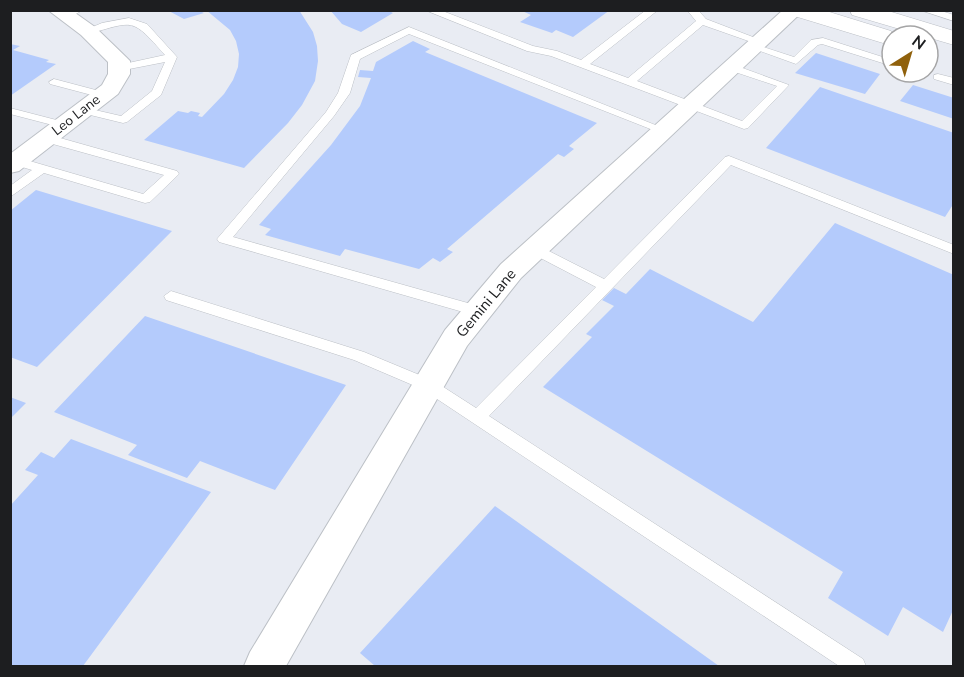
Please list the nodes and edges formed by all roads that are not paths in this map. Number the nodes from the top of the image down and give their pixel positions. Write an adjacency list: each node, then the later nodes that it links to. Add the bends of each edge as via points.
1 (430, 10): 9 (lane)
2 (466, 10): 9 (lane)
3 (653, 10): 19 (lane)
4 (692, 10): 11 (lane)
5 (797, 10): 10 (main road); 15 (street, Gemini Lane)
6 (67, 12): 12 (street)
7 (921, 16): 8 (lane); 10 (main road); 14 (main road)
8 (954, 18)
9 (452, 19): 19 (lane)
10 (858, 19): 13 (main road); 16 (lane)
11 (702, 21): 15 (lane); 23 (lane)
12 (88, 31): 17 (lane, via 125,19 140,22); 20 (street, via 115,55)
13 (880, 32)
14 (954, 38)
15 (758, 45): 16 (lane, via 795,61 815,42); 21 (street, Gemini Lane)
16 (839, 46): 18 (lane)
17 (172, 57): 20 (lane); 26 (lane, via 156,93 130,116 123,120)
18 (880, 59)
19 (583, 64): 23 (lane)
20 (119, 68): 24 (street, Leo Lane, via 119,74)
21 (733, 68): 25 (street, Gemini Lane); 25 (lane, via 784,86 744,126)
22 (54, 82): 24 (lane)
23 (630, 82): 25 (lane)
24 (103, 95): 26 (street, Leo Lane)
25 (690, 106): 29 (street, Gemini Lane)
26 (82, 110): 28 (street, Leo Lane)
27 (12, 111): 28 (lane)
28 (64, 125): 30 (street, Leo Lane)
29 (662, 130): 34 (street, Gemini Lane); 38 (lane, via 409,30 355,57 344,93 330,114 224,239)
30 (46, 138): 31 (street, Leo Lane); 32 (lane, via 173,174 145,199)
31 (13, 163): 32 (lane)
32 (41, 169): 33 (lane)
33 (10, 193)
34 (534, 249): 36 (lane); 38 (street, Gemini Lane)
35 (954, 250): 36 (lane, via 729,160)
36 (606, 286): 40 (lane)
37 (171, 296): 39 (lane, via 358,356)
38 (477, 310): 39 (street, Gemini Lane)
39 (428, 385): 40 (lane); 41 (street, Gemini Lane)
40 (478, 417): 42 (lane)
41 (264, 666)
42 (856, 666)

